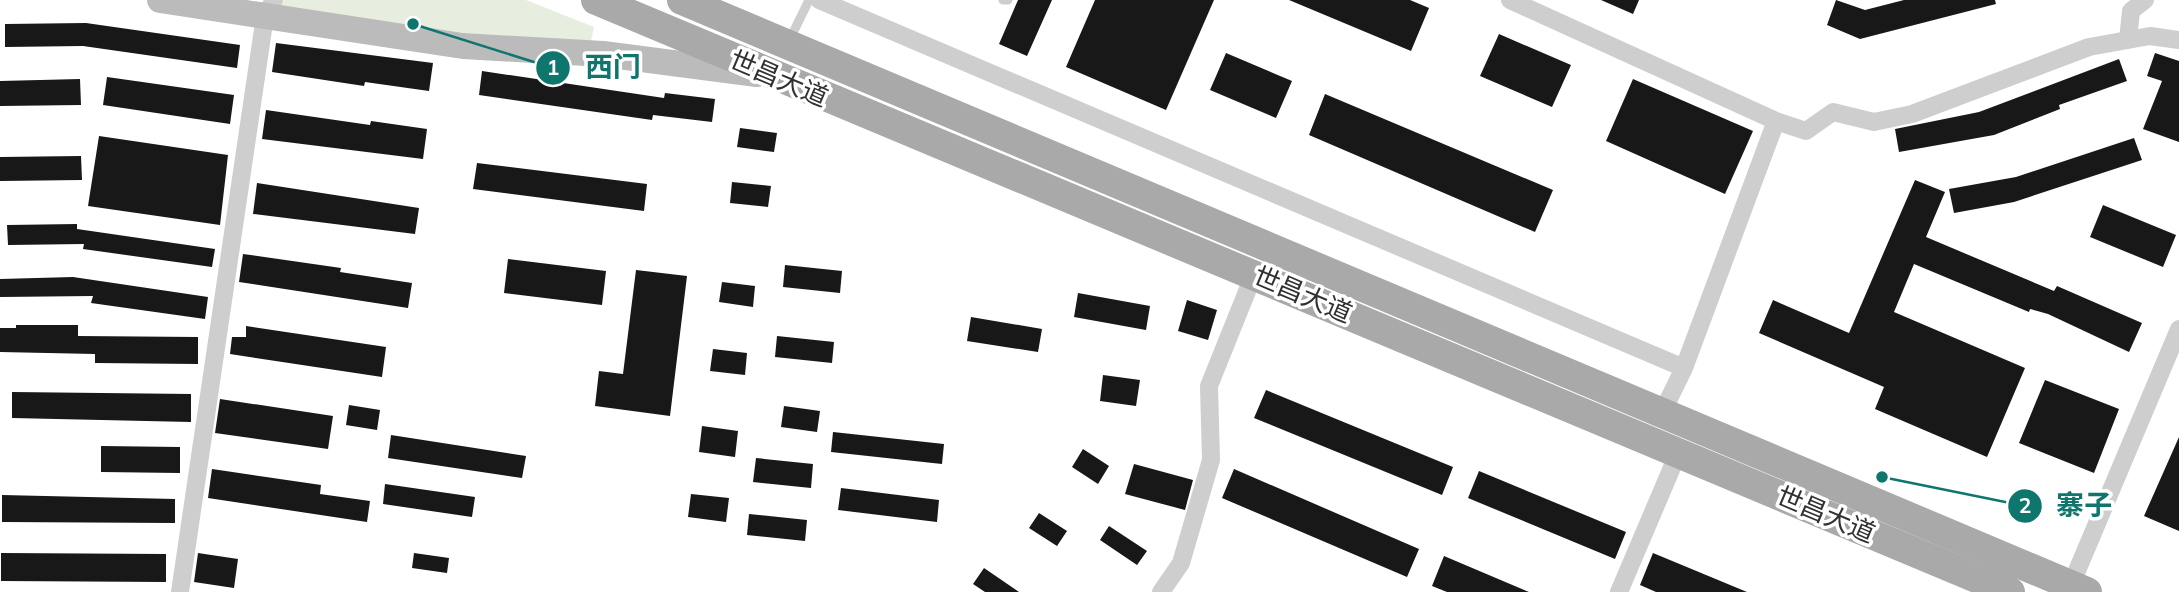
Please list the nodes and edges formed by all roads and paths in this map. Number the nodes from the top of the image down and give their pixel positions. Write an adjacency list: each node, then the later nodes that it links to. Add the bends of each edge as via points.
1 (160, 0): 8 (street)
2 (596, 0): 12 (main road, 世昌大道)
3 (682, 0): 11 (main road, 世昌大道)
4 (809, 0): 11 (lane)
5 (819, 0): 16 (street)
6 (1510, 0): 13 (street)
7 (2145, 0): 9 (street, via 2131,11)
8 (269, 8): 12 (street, via 463,46 603,54); 20 (street)
9 (2128, 40): 10 (street, via 2150,36); 13 (street, via 2089,47 1912,114 1874,122 1833,112 1806,131)
10 (2179, 40)
11 (788, 44): 12 (street); 17 (main road, 世昌大道)
12 (773, 75): 14 (main road, 世昌大道)
13 (1776, 121): 16 (street)
14 (1254, 274): 18 (main road, 世昌大道); 21 (street, via 1209,386 1211,460 1181,563)
15 (2179, 330): 19 (street)
16 (1684, 368): 17 (street)
17 (1662, 413): 19 (main road, 世昌大道)
18 (1679, 451): 22 (street); 23 (main road, 世昌大道)
19 (2079, 589)
20 (180, 592)
21 (1161, 592)
22 (1619, 592)
23 (2010, 592)

